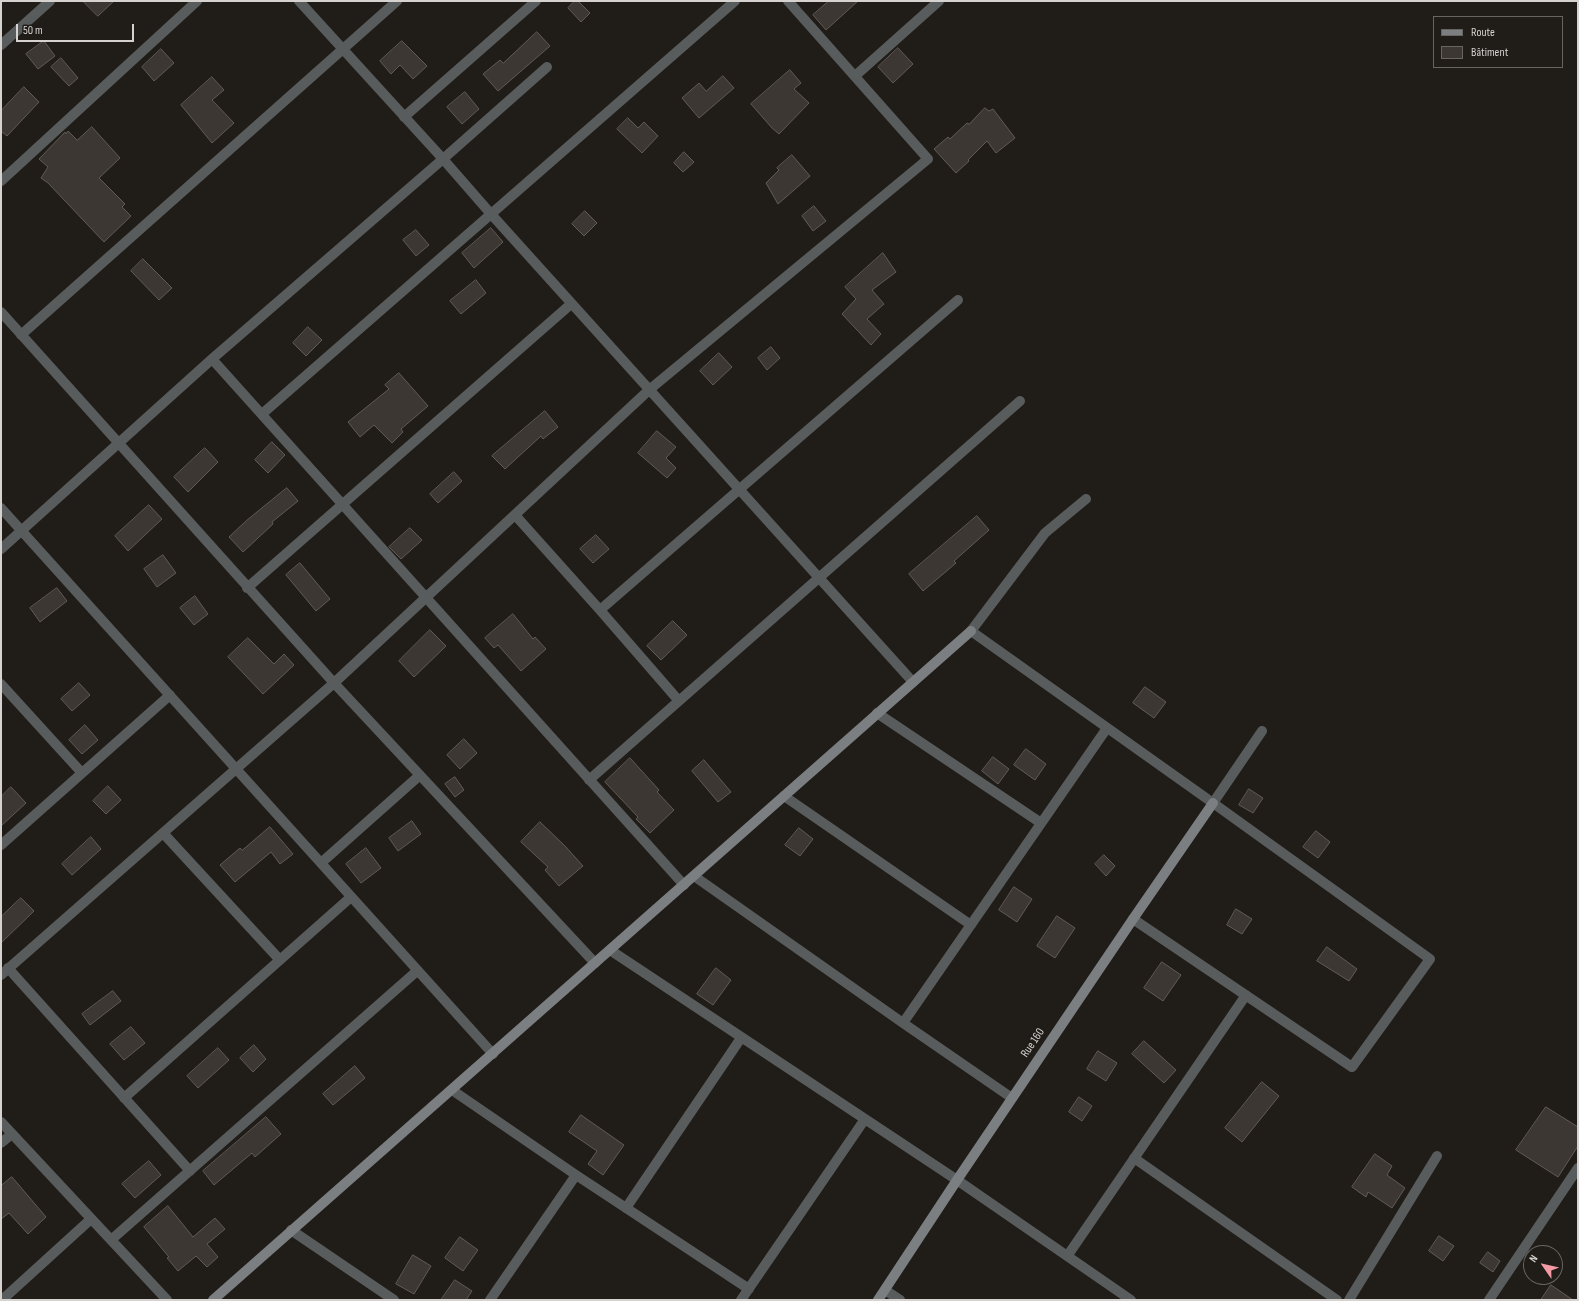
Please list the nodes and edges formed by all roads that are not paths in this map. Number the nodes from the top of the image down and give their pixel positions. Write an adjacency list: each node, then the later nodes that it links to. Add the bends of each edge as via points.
1 (50, 1): 9 (street)
2 (197, 1): 15 (street)
3 (298, 1): 10 (street)
4 (397, 1): 10 (street)
5 (536, 1): 13 (street)
6 (735, 1): 16 (street)
7 (788, 1): 12 (street)
8 (939, 1): 12 (street)
9 (1, 45)
10 (343, 50): 13 (street); 20 (street)
11 (547, 67): 14 (street)
12 (854, 76): 22 (street, via 928,159)
13 (404, 117): 14 (street)
14 (443, 159): 16 (street); 21 (street)
15 (1, 181)
16 (491, 214): 18 (street); 24 (street)
17 (958, 300): 26 (street)
18 (571, 304): 22 (street); 28 (street)
19 (3, 317): 20 (street)
20 (21, 335): 25 (street)
21 (212, 359): 24 (street); 25 (street)
22 (649, 390): 26 (street); 30 (street)
23 (1020, 401): 33 (street)
24 (262, 414): 28 (street)
25 (118, 444): 31 (street); 34 (street)
26 (739, 490): 33 (street); 36 (street)
27 (1086, 499): 37 (street, via 1045,533)
28 (342, 504): 34 (street); 35 (street)
29 (1, 508): 31 (street)
30 (515, 515): 35 (street); 36 (street)
31 (22, 530): 32 (street); 41 (street)
32 (1, 549)
33 (819, 578): 38 (street); 42 (street)
34 (247, 588): 39 (street)
35 (426, 598): 39 (street); 49 (street)
36 (600, 610): 42 (street)
37 (971, 631): 38 (street); 44 (street)
38 (913, 682): 43 (street)
39 (334, 683): 46 (street); 48 (street)
40 (1, 684): 47 (street)
41 (170, 695): 46 (street); 47 (street)
42 (679, 701): 49 (street)
43 (878, 714): 50 (street); 52 (street)
44 (1107, 728): 51 (street); 52 (street)
45 (1262, 732): 51 (street)
46 (236, 769): 53 (street); 55 (street)
47 (82, 773): 54 (street)
48 (420, 775): 55 (street); 63 (street)
49 (589, 780): 57 (street)
50 (784, 796): 56 (street); 60 (street)
51 (1213, 803): 59 (street, Rue 160); 66 (street, via 1430,959 1352,1067)
52 (1041, 823): 60 (street)
53 (163, 833): 62 (street); 65 (street)
54 (1, 845)
55 (321, 863): 58 (street)
56 (694, 876): 57 (street); 67 (street)
57 (684, 885): 61 (street)
58 (351, 897): 62 (street); 64 (street)
59 (1133, 919): 66 (street); 72 (street, Rue 160)
60 (971, 925): 67 (street)
61 (610, 950): 63 (street); 68 (street)
62 (280, 960): 71 (street)
63 (595, 963): 69 (street)
64 (417, 970): 69 (street); 80 (street)
65 (5, 972): 71 (street)
66 (1246, 996): 78 (street)
67 (903, 1023): 72 (street)
68 (741, 1038): 73 (street); 83 (street)
69 (492, 1054): 70 (street)
70 (452, 1090): 81 (street); 85 (street)
71 (124, 1098): 80 (street)
72 (1012, 1098): 82 (street, Rue 160)
73 (864, 1119): 82 (street); 88 (street)
74 (1, 1122): 75 (street)
75 (12, 1134): 76 (street); 84 (street)
76 (1, 1143)
77 (1437, 1156): 100 (street)
78 (1134, 1158): 87 (street); 99 (street)
79 (1578, 1168): 101 (street)
80 (190, 1171): 86 (street)
81 (576, 1175): 83 (street); 94 (street)
82 (957, 1180): 87 (street); 89 (street, Rue 160)
83 (626, 1208): 88 (street)
84 (91, 1218): 86 (street); 90 (street)
85 (291, 1230): 92 (street); 93 (street)
86 (111, 1240): 91 (street)
87 (1068, 1255): 98 (street)
88 (749, 1289): 95 (street)
89 (885, 1290): 96 (street, Rue 160); 97 (street)
90 (2, 1300)
91 (167, 1300)
92 (212, 1300)
93 (394, 1300)
94 (490, 1300)
95 (741, 1300)
96 (878, 1300)
97 (900, 1300)
98 (1131, 1300)
99 (1337, 1300)
100 (1349, 1300)
101 (1489, 1300)

